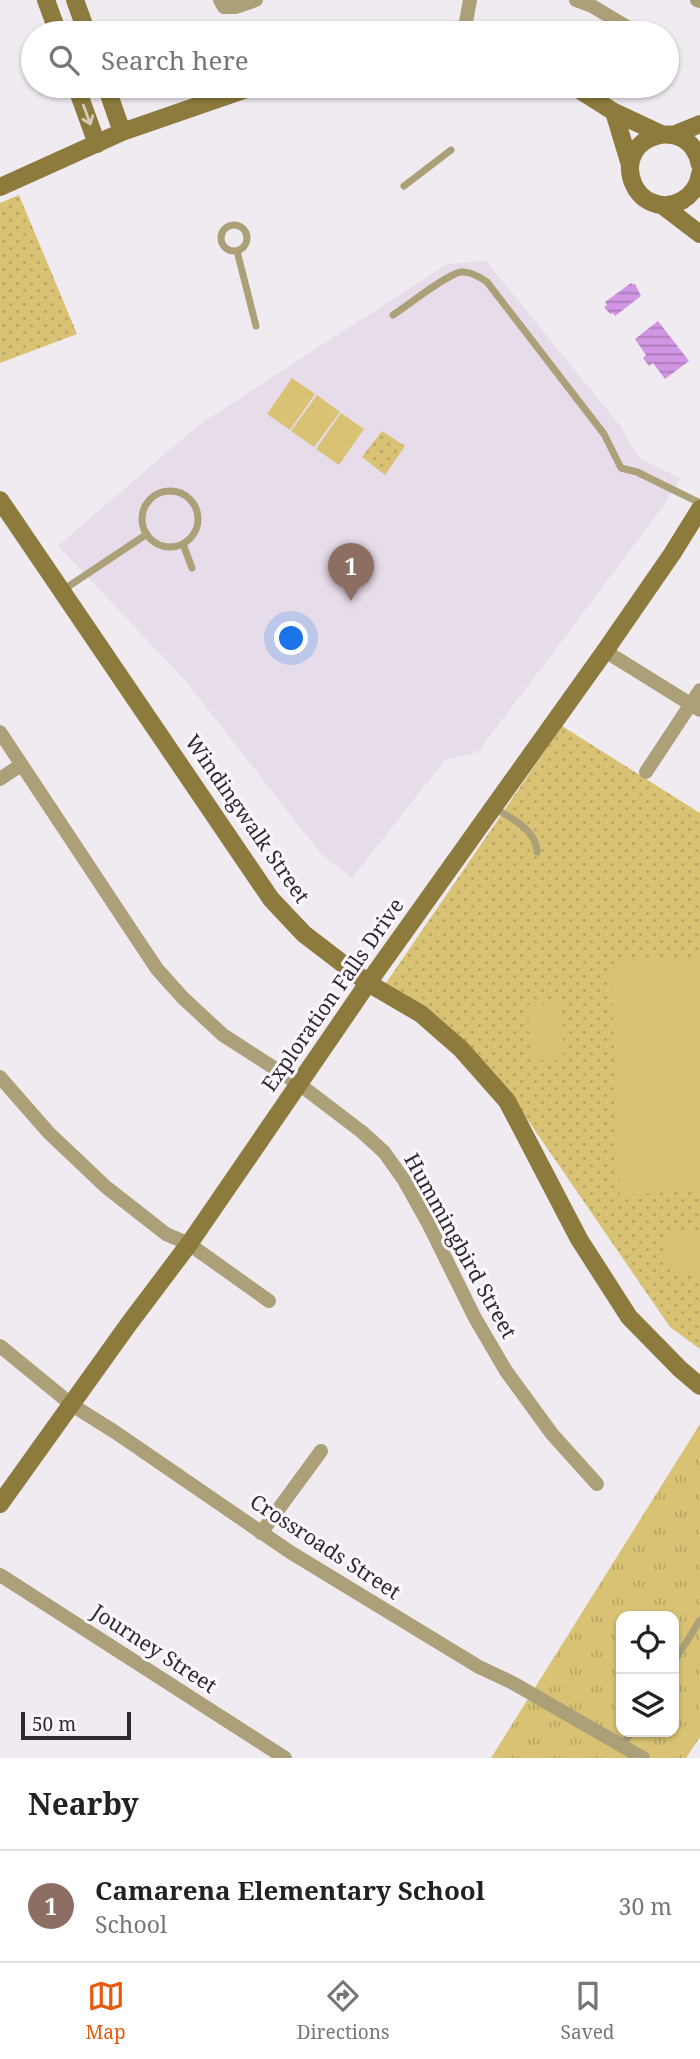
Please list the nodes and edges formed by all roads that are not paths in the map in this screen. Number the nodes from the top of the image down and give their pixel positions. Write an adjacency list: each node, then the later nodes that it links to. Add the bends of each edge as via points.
1 (46, 0): 8 (street)
2 (75, 0): 9 (street)
3 (220, 0): 4 (street, via 223,8)
4 (256, 0)
5 (470, 0): 10 (street)
6 (576, 0): 7 (street)
7 (594, 3): 11 (street)
8 (54, 21)
9 (83, 21)
10 (466, 21)
11 (620, 21)
12 (80, 98): 20 (street, one-way to 20)
13 (110, 98): 18 (street)
14 (220, 98): 18 (street)
15 (592, 98): 16 (street)
16 (614, 112): 19 (street); 22 (street)
17 (700, 124): 19 (street)
18 (122, 132): 20 (street)
19 (667, 134): 22 (street, via 640,144); 23 (street, via 693,147)
20 (97, 144): 25 (street)
21 (451, 150): 24 (lane)
22 (630, 165): 26 (street, via 634,187)
23 (700, 176): 26 (street, via 685,200)
24 (404, 186)
25 (0, 187)
26 (662, 205): 27 (street)
27 (700, 234)
28 (237, 251): 30 (lane)
29 (393, 315): 32 (lane, via 454,275 478,275 604,434 621,468)
30 (256, 326)
31 (0, 500): 37 (street, Windingwalk Street)
32 (700, 503)
33 (700, 509): 38 (street, Exploration Falls Drive)
34 (147, 534): 35 (lane, via 159,545); 35 (lane, via 142,516 150,498 178,491 194,502 199,521); 37 (lane)
35 (183, 544): 36 (lane)
36 (192, 569)
37 (62, 591): 47 (street, Windingwalk Street, via 271,899 304,934)
38 (605, 651): 40 (street); 45 (street, Exploration Falls Drive)
39 (700, 690): 40 (street)
40 (695, 707): 43 (street)
41 (0, 732): 42 (street, Hummingbird Street)
42 (21, 765): 44 (street); 49 (street, Hummingbird Street, via 158,969 183,998 223,1035)
43 (646, 772)
44 (0, 779)
45 (493, 808): 46 (lane, via 532,835); 47 (street, Exploration Falls Drive)
46 (537, 852)
47 (369, 983): 49 (street, Exploration Falls Drive); 53 (street, Windingwalk Street, via 422,1014 507,1101 605,1282 629,1317)
48 (0, 1077): 50 (street, via 49,1133 106,1187 166,1234)
49 (299, 1084): 50 (street, Exploration Falls Drive); 56 (street, Hummingbird Street, via 384,1152 413,1196 506,1371 552,1434)
50 (188, 1244): 51 (street); 54 (street, Exploration Falls Drive)
51 (269, 1301)
52 (0, 1346): 54 (street, Crossroads Street)
53 (700, 1386)
54 (72, 1405): 57 (street, Exploration Falls Drive); 58 (street, Crossroads Street)
55 (321, 1451): 58 (street)
56 (597, 1484)
57 (0, 1504)
58 (261, 1533): 63 (street, Crossroads Street, via 479,1667)
59 (0, 1575): 64 (street, Journey Street)
60 (700, 1620): 61 (lane)
61 (679, 1654)
62 (628, 1737): 63 (lane)
63 (622, 1746): 65 (street, Crossroads Street)
64 (285, 1758)
65 (643, 1758)

